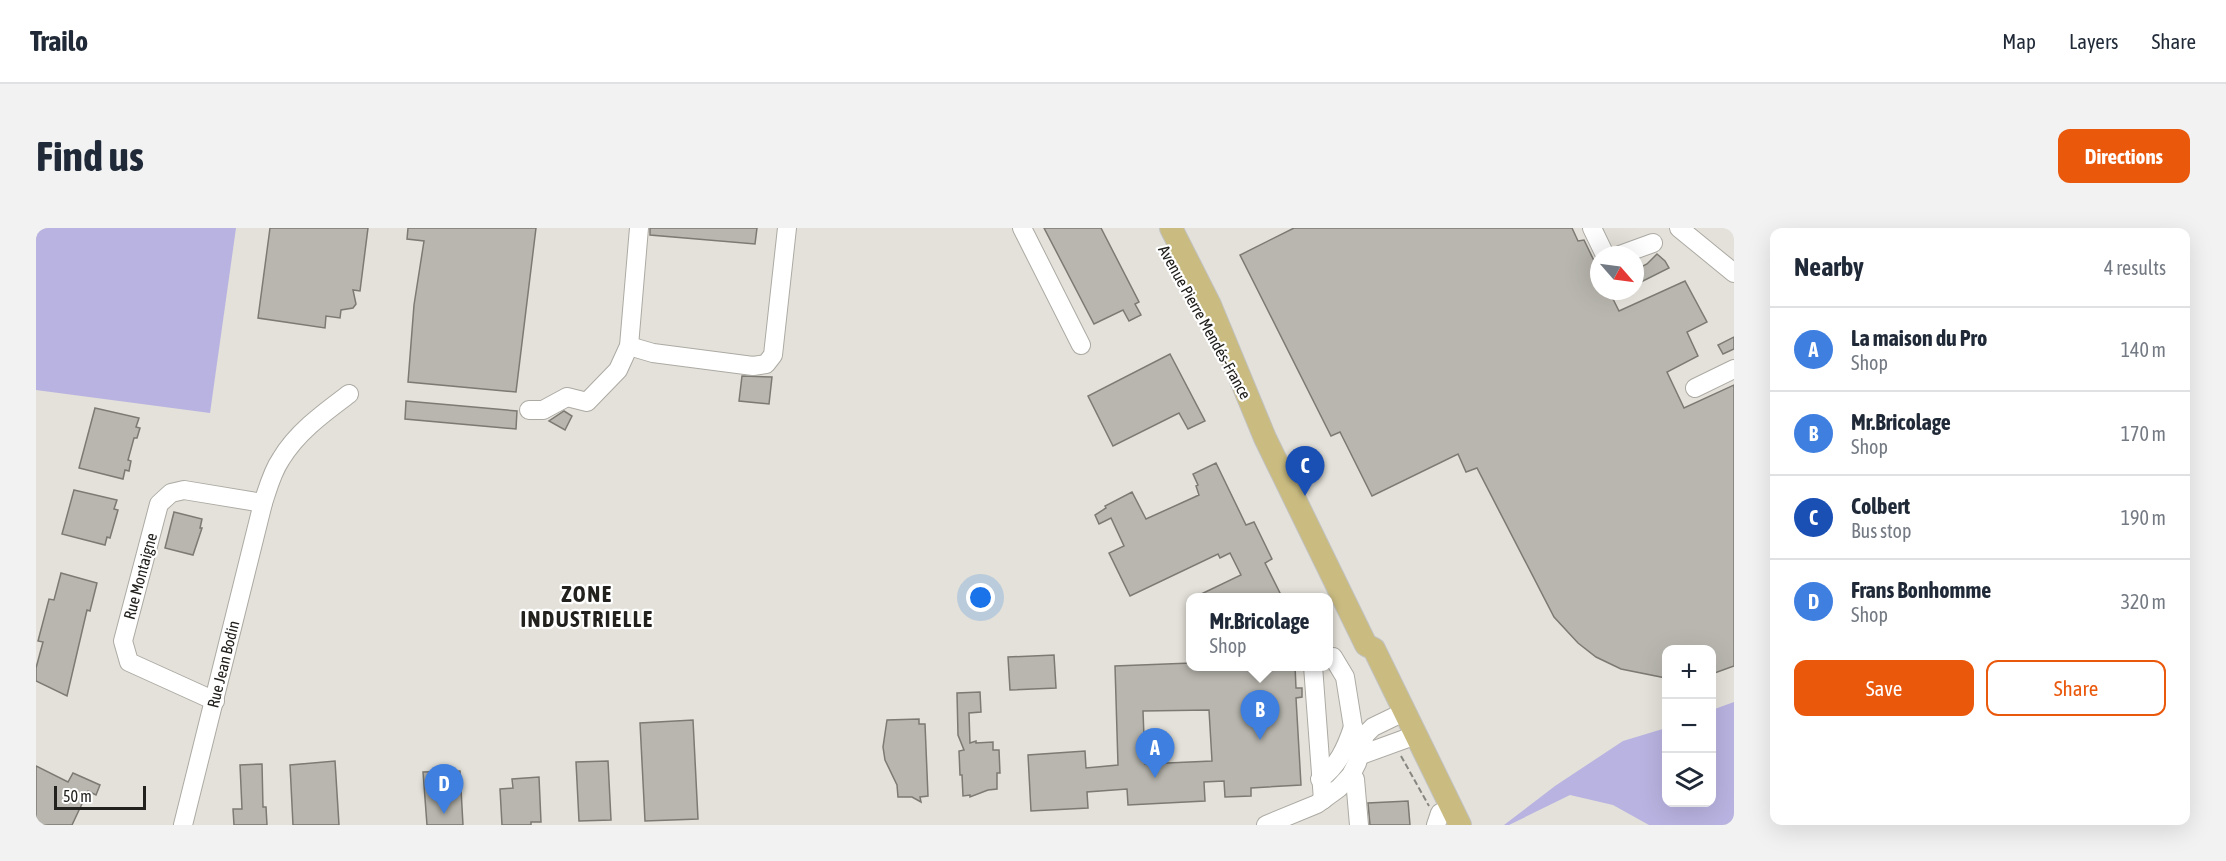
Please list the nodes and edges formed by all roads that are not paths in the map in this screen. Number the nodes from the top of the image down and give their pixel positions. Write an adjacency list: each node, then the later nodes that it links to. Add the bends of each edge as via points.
1 (639, 228): 12 (street)
2 (787, 228): 12 (street, via 774,355 766,364 753,366 664,355)
3 (1154, 228): 18 (main road, Avenue Pierre Mendés-France)
4 (1171, 228): 18 (main road, Avenue Pierre Mendés-France)
5 (1592, 228): 9 (street)
6 (1679, 228): 11 (street)
7 (1024, 229): 13 (street)
8 (1653, 243): 10 (street)
9 (1601, 246)
10 (1644, 246)
11 (1734, 273)
12 (629, 345): 17 (street, via 618,370 587,402 567,397 543,410)
13 (1081, 345)
14 (1734, 369): 15 (street)
15 (1695, 388)
16 (349, 394): 19 (street, Rue Jean Bodin, via 314,420 281,458)
17 (529, 410)
18 (1257, 416): 23 (main road, Avenue Pierre Mendés-France, via 1366,645 1374,650)
19 (263, 503): 22 (street, Rue Jean Bodin); 22 (street, Rue Montaigne, via 184,490 165,498 159,504 123,641 129,662)
20 (1333, 657): 24 (street, via 1345,677)
21 (1313, 671): 27 (street)
22 (214, 701): 30 (street, Rue Jean Bodin)
23 (1399, 715): 24 (street, via 1373,728); 25 (main road, Avenue Pierre Mendés-France)
24 (1359, 742): 25 (street); 26 (street); 27 (street, via 1345,750 1330,772)
25 (1405, 742): 29 (main road, Avenue Pierre Mendés-France); 33 (main road, Avenue Pierre Mendés-France)
26 (1352, 775): 28 (street); 32 (street)
27 (1320, 779): 28 (street)
28 (1323, 800): 31 (street)
29 (1438, 817)
30 (183, 825)
31 (1266, 825)
32 (1359, 825)
33 (1460, 825)

